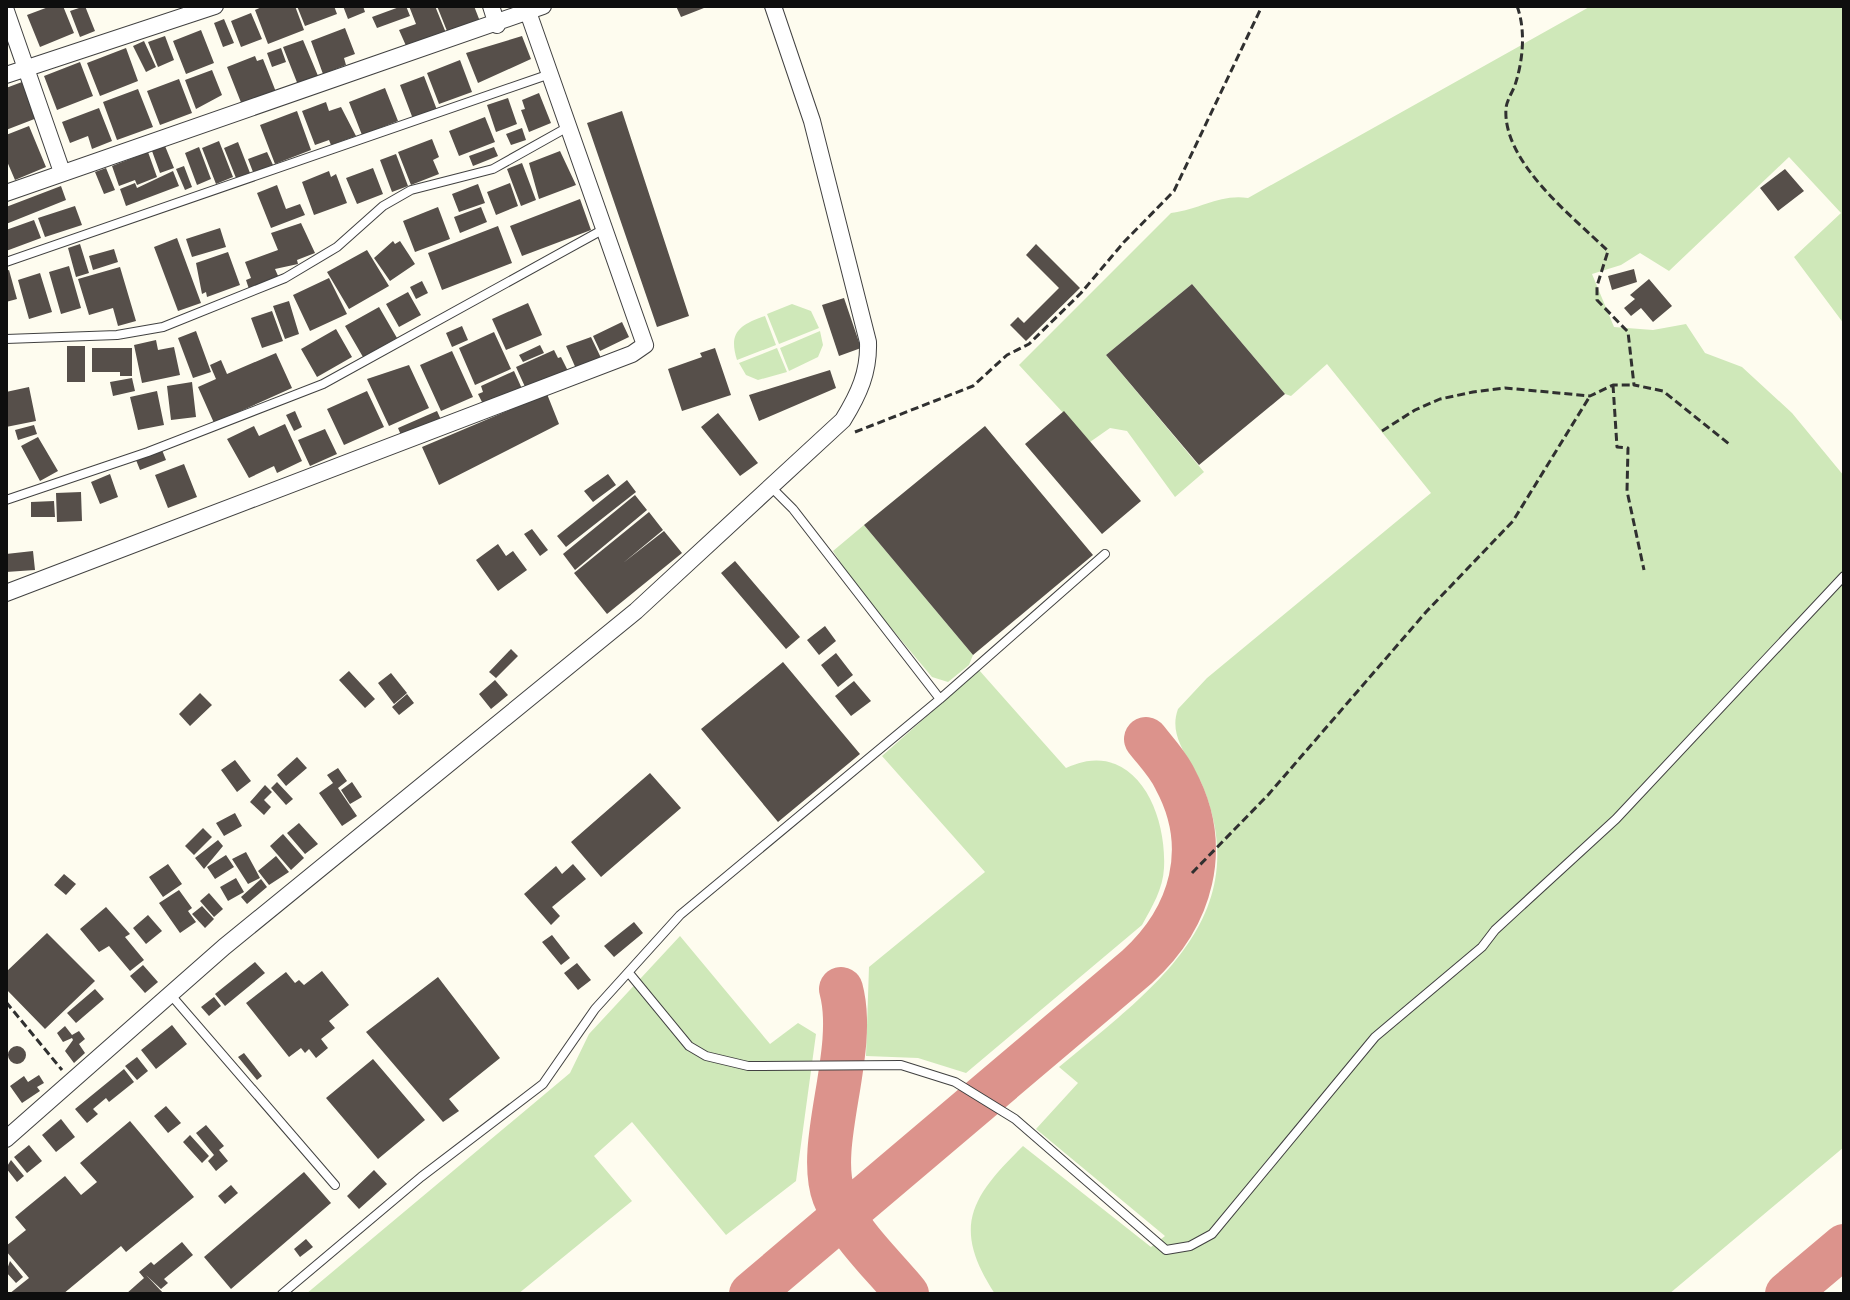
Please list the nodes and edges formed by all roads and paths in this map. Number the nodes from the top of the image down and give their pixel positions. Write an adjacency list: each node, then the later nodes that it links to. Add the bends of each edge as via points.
1 (215, 6): 9 (street)
2 (491, 6): 8 (street)
3 (773, 6): 24 (street, via 812,121 869,364 843,420)
4 (1262, 6): 22 (path, via 1174,191 1081,293 1029,344 1007,355 973,386)
5 (1517, 6): 19 (path, via 1523,40 1520,68 1506,105 1507,125 1524,163 1542,186 1608,251 1597,300 1628,332)
6 (535, 9): 8 (street); 10 (street)
7 (6, 11): 9 (street)
8 (497, 25): 13 (street)
9 (26, 67): 11 (street); 13 (street)
10 (551, 74): 12 (street); 16 (lane)
11 (6, 75)
12 (569, 126): 15 (street); 17 (lane, via 493,169 411,190 383,206 337,247 285,278 163,327 117,335)
13 (62, 172): 14 (street)
14 (6, 193)
15 (604, 229): 25 (lane, via 323,384); 29 (street, via 646,341 642,349)
16 (6, 262)
17 (6, 339)
18 (1613, 385): 19 (path); 20 (path); 27 (path, via 1617,447 1628,448 1627,491)
19 (1634, 385): 23 (path, via 1663,391)
20 (1590, 396): 21 (path, via 1505,388 1473,392 1440,399); 31 (path, via 1513,521)
21 (1382, 431)
22 (844, 436)
23 (1729, 444)
24 (773, 489): 30 (lane); 33 (street, via 636,611)
25 (6, 500)
26 (1105, 554): 30 (lane)
27 (1644, 570)
28 (1844, 576): 32 (lane, via 1616,819 1482,947 1375,1037 1212,1234 1190,1246 1166,1250 1015,1119 955,1082 901,1065 748,1066 706,1056 689,1046)
29 (6, 593)
30 (940, 699): 32 (lane, via 680,915)
31 (1192, 873)
32 (629, 973): 38 (lane, via 595,1009 543,1084 421,1177)
33 (170, 994): 35 (street); 37 (lane)
34 (6, 1002): 35 (path)
35 (72, 1082): 36 (street)
36 (10, 1130)
37 (335, 1185)
38 (282, 1294)

